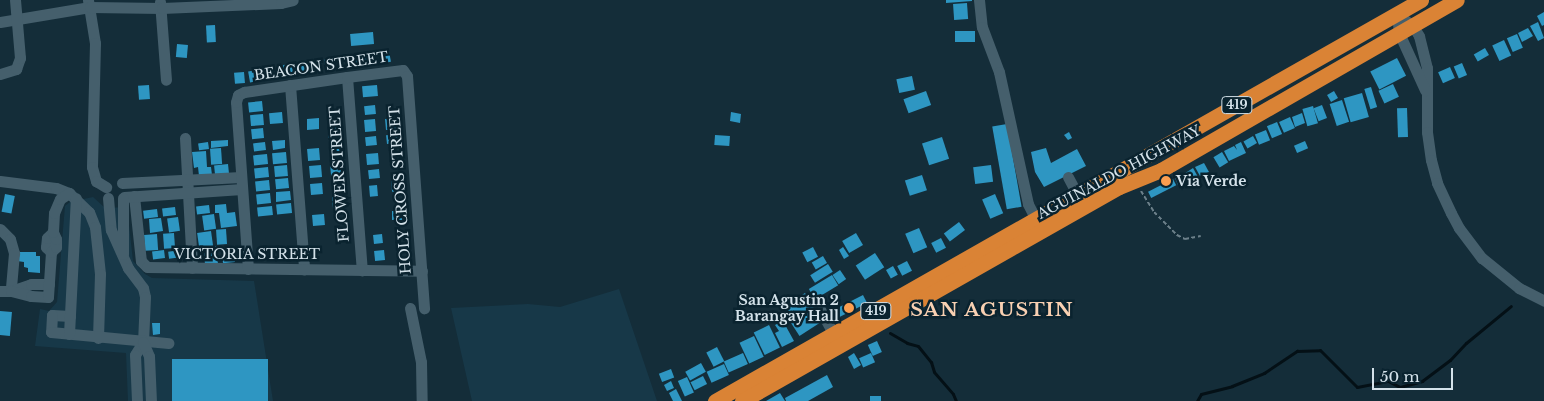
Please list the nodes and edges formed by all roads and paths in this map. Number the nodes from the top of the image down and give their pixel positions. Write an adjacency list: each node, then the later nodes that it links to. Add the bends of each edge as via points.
1 (15, 0): 10 (street)
2 (293, 0): 6 (street, via 281,3)
3 (979, 0): 30 (street, via 982,27 999,72 1020,174 1028,204)
4 (1421, 0): 9 (highway, AGUINALDO HIGHWAY / 419)
5 (1450, 2): 12 (highway, AGUINALDO HIGHWAY / 419)
6 (214, 3): 8 (street)
7 (89, 4): 8 (street); 10 (street); 26 (street, via 96,43 92,167 96,181)
8 (161, 4): 16 (street)
9 (1397, 14): 12 (street); 28 (highway, AGUINALDO HIGHWAY / 419)
10 (17, 21): 11 (street); 14 (street, via 20,58 16,69)
11 (0, 22)
12 (1406, 29): 22 (highway, AGUINALDO HIGHWAY / 419, via 1161,170); 41 (street, via 1419,36 1427,68 1426,132 1431,160 1437,183 1458,228 1498,273)
13 (403, 70): 15 (street, BEACON STREET); 38 (street, HOLY CROSS STREET, via 407,76)
14 (0, 74)
15 (347, 76): 17 (street, BEACON STREET); 37 (street, FLOWER STREET)
16 (166, 80)
17 (290, 85): 19 (street, BEACON STREET, via 244,92 236,98); 36 (street)
18 (185, 138): 24 (street)
19 (241, 177): 24 (street); 25 (street, BEACON STREET)
20 (1068, 177): 28 (street)
21 (0, 181): 27 (street, via 56,188)
22 (1135, 181): 30 (highway, AGUINALDO HIGHWAY / 419); 32 (path, via 1167,226 1185,239)
23 (122, 183): 24 (street); 26 (street, via 111,182); 29 (street)
24 (187, 187): 25 (street); 29 (street); 34 (street)
25 (242, 189): 35 (street, BEACON STREET)
26 (107, 193): 29 (street, via 115,201); 33 (street, via 111,230)
27 (72, 195): 39 (street, via 60,199 53,232 47,238 46,247 51,252); 45 (street); 47 (street, via 89,212 95,227 100,274)
28 (1078, 196): 30 (highway, AGUINALDO HIGHWAY / 419)
29 (127, 197): 33 (street); 34 (street, VICTORIA STREET, via 144,264 152,268)
30 (1039, 226): 48 (highway, AGUINALDO HIGHWAY / 419)
31 (0, 228): 40 (street, via 10,239 14,253)
32 (1201, 236)
33 (123, 259): 49 (street, via 143,288)
34 (192, 268): 35 (street, VICTORIA STREET)
35 (248, 269): 36 (street, VICTORIA STREET)
36 (304, 269): 37 (street, VICTORIA STREET)
37 (362, 270): 38 (street, VICTORIA STREET)
38 (422, 271): 44 (street, HOLY CROSS STREET)
39 (49, 284): 40 (street, via 31,284); 40 (street, via 48,296)
40 (6, 291)
41 (1544, 301)
42 (817, 304): 48 (street)
43 (410, 308): 54 (street, via 421,362)
44 (424, 308)
45 (70, 316): 46 (street); 46 (street, via 52,315 52,332)
46 (69, 334): 47 (street)
47 (98, 338): 49 (street)
48 (837, 340): 51 (highway, AGUINALDO HIGHWAY / 419)
49 (143, 342): 50 (street); 52 (street, via 135,355); 53 (street, via 149,356)
50 (168, 343)
51 (770, 378): 55 (highway, AGUINALDO HIGHWAY / 419); 56 (highway, AGUINALDO HIGHWAY / 419)
52 (137, 401)
53 (151, 401)
54 (422, 401)
55 (716, 401)
56 (742, 401)

